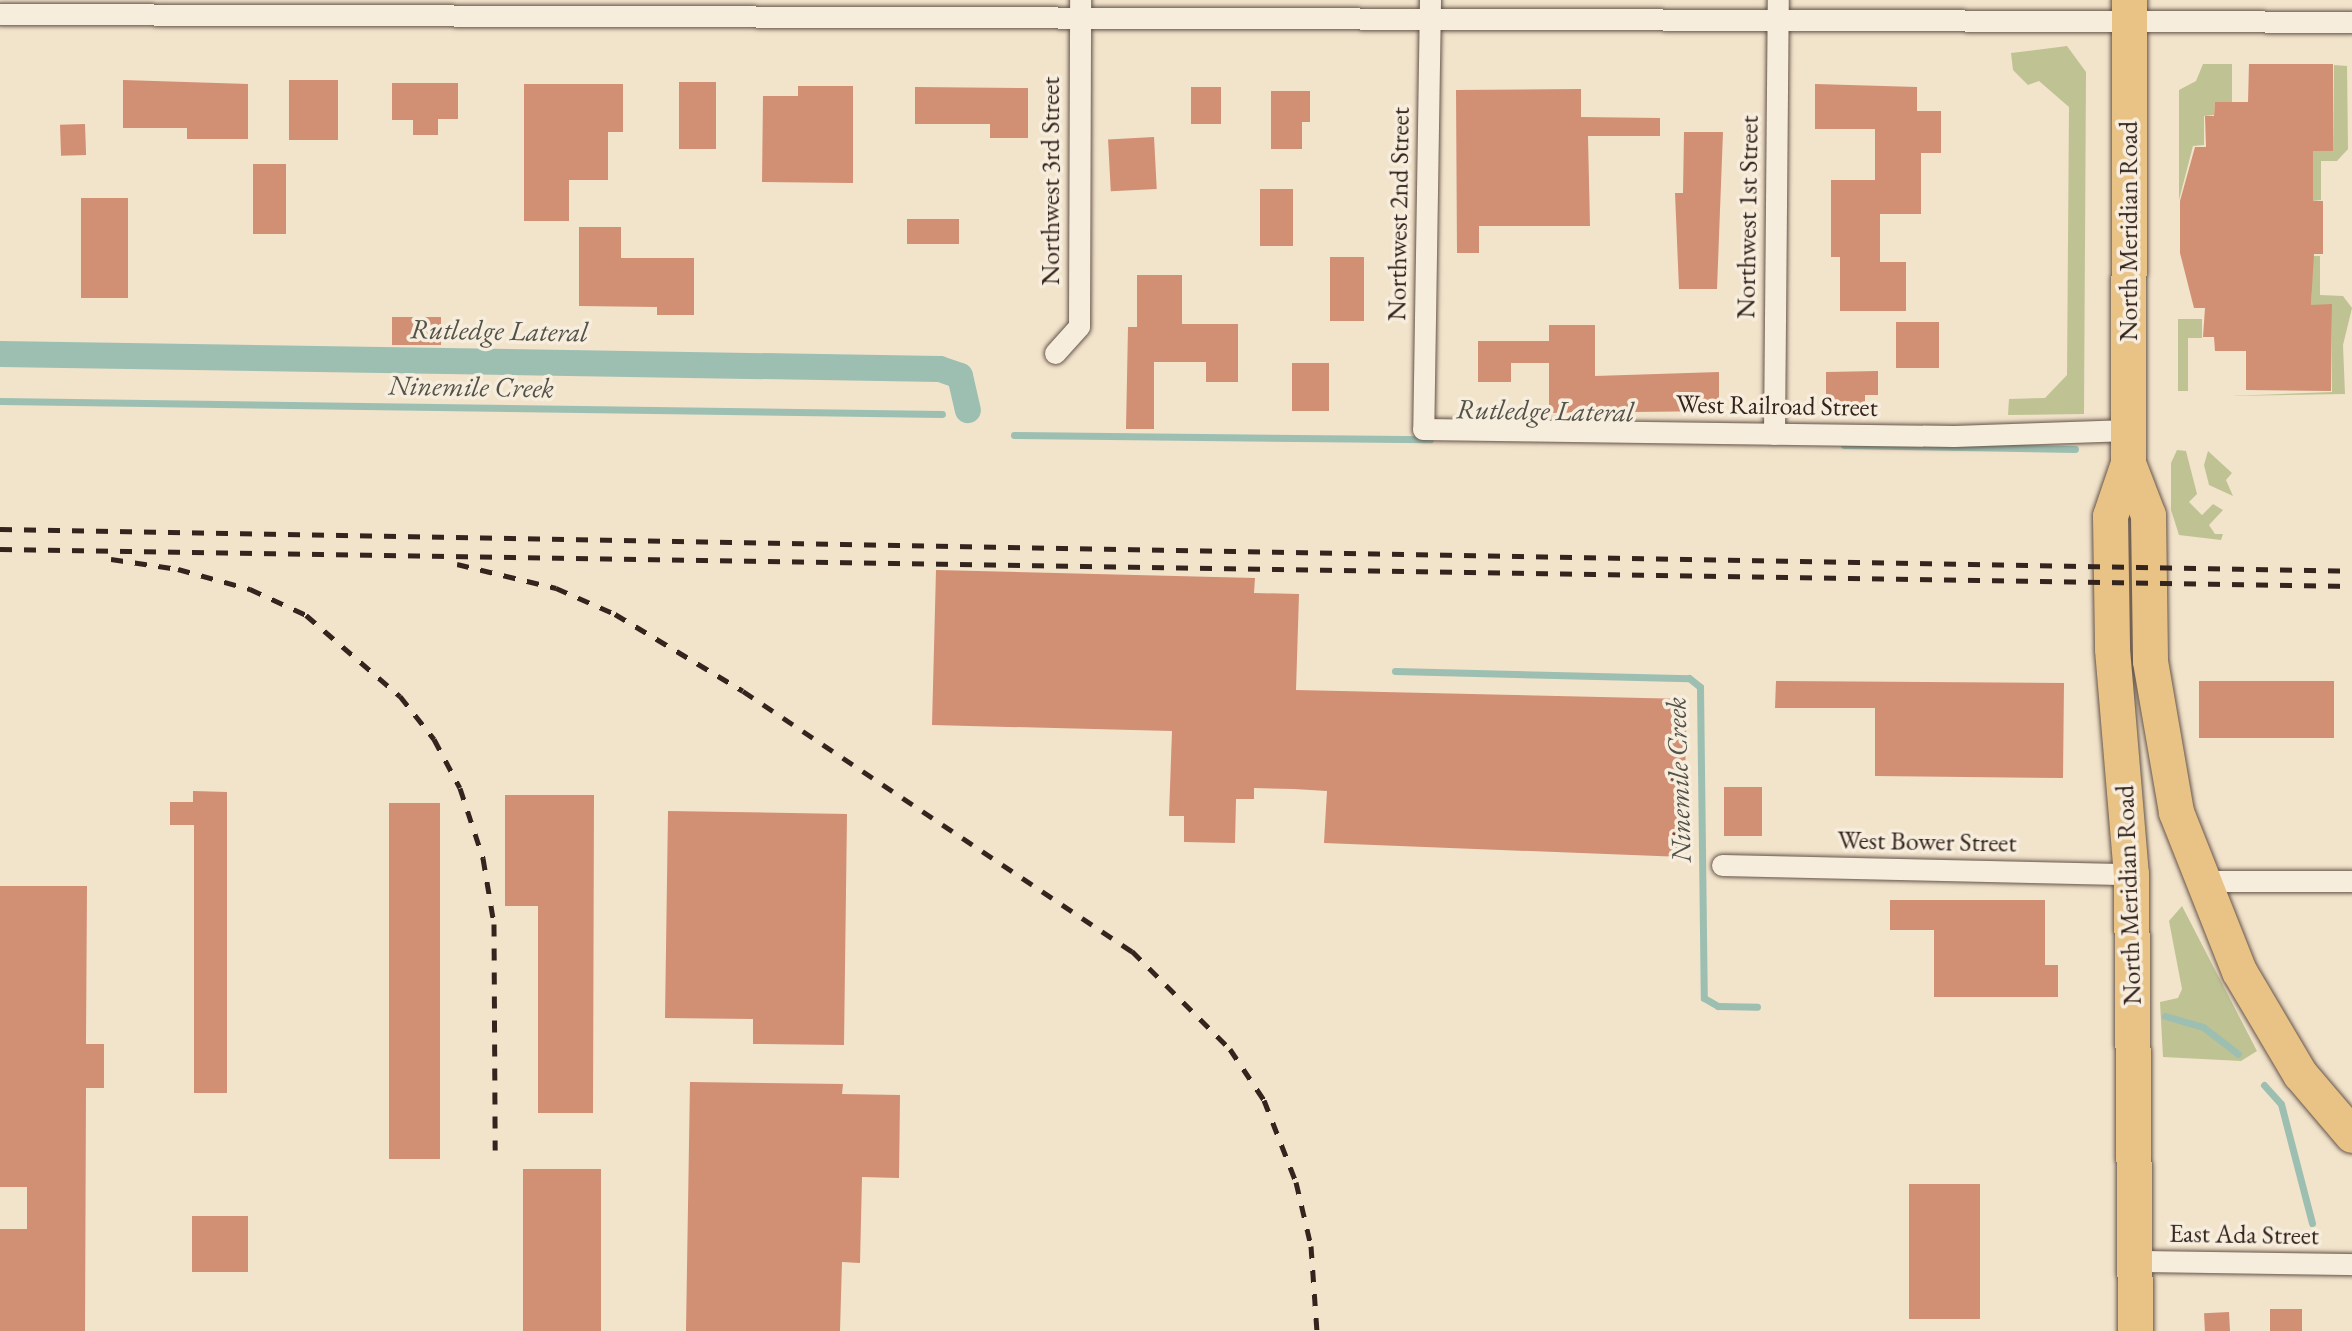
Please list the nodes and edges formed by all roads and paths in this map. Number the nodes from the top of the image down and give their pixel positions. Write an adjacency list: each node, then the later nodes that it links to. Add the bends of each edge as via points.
1 (730, 9): 2 (street); 6 (street)
2 (1080, 9): 3 (street); 8 (street, Northwest 3rd Street, via 1079,326)
3 (1430, 10): 4 (street); 9 (street, Northwest 2nd Street)
4 (1778, 10): 5 (street); 10 (street, Northwest 1st Street)
5 (2129, 11): 7 (street); 11 (main road, North Meridian Road)
6 (0, 14)
7 (2352, 22)
8 (1055, 353)
9 (1423, 429): 10 (street, West Railroad Street)
10 (1774, 434): 11 (street, West Railroad Street, via 1954,436)
11 (2129, 446): 13 (main road, North Meridian Road, via 2110,516 2112,649); 14 (main road, North Meridian Road, via 2148,515 2150,661 2157,718 2176,812)
12 (1723, 865): 13 (street, West Bower Street)
13 (2131, 874): 17 (main road, North Meridian Road)
14 (2201, 881): 15 (street); 16 (main road, North Meridian Road, via 2239,971 2293,1062)
15 (2352, 881)
16 (2352, 1135)
17 (2136, 1261): 18 (street, East Ada Street); 19 (main road, North Meridian Road)
18 (2352, 1264)
19 (2135, 1331)

